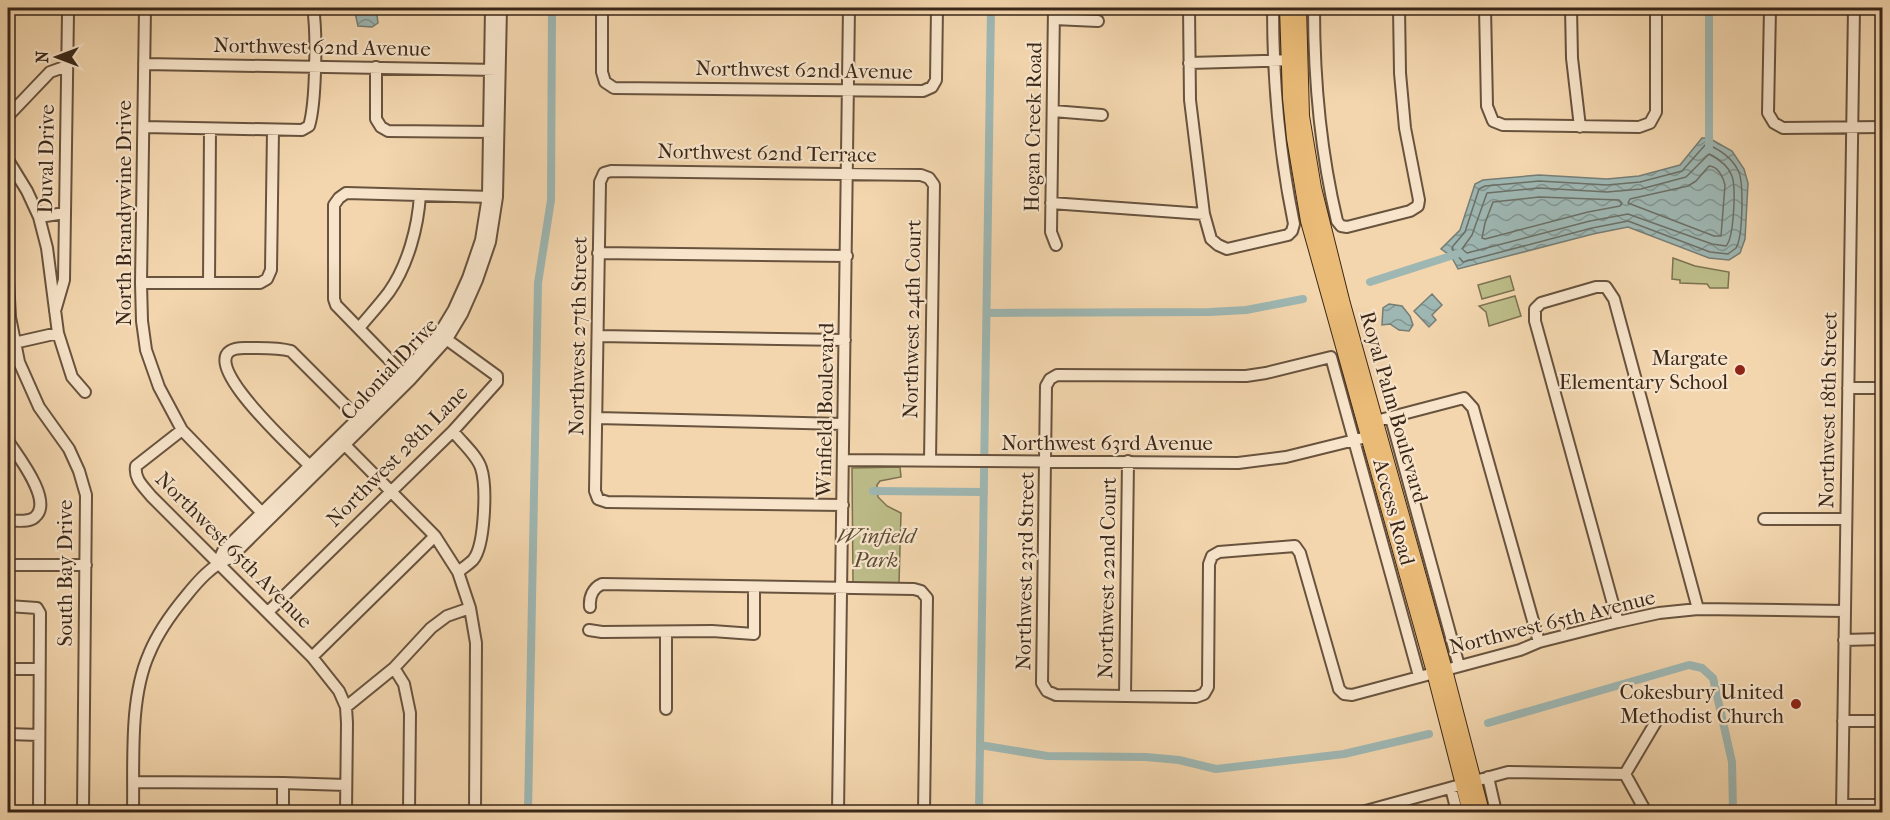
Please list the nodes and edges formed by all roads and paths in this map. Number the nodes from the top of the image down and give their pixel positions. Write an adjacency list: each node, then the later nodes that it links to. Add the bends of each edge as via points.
1 (66, 8): 26 (street, Duval Drive)
2 (145, 8): 25 (street, North Brandywine Drive)
3 (313, 8): 27 (street)
4 (490, 8): 29 (street, Colonial Drive)
5 (501, 8): 29 (street, Colonial Drive)
6 (602, 8): 30 (street, Northwest 62nd Avenue, via 602,72 605,82 614,88)
7 (849, 8): 30 (street, Winfield Boulevard)
8 (937, 8): 30 (street, Northwest 62nd Avenue, via 936,80 932,87 923,91)
9 (1189, 8): 24 (street)
10 (1273, 8): 22 (street)
11 (1287, 8): 23 (main road, Royal Palm Boulevard)
12 (1299, 8): 23 (main road, Royal Palm Boulevard)
13 (1314, 8): 14 (street, via 1314,65 1321,140 1337,220 1347,227 1418,206 1404,117)
14 (1399, 8)
15 (1485, 8): 35 (street, via 1487,106 1493,121 1503,125)
16 (1572, 8): 35 (street, via 1572,58)
17 (1656, 8): 35 (street, via 1656,112 1650,123 1639,127)
18 (1770, 8): 37 (street, via 1768,113 1774,123 1783,128)
19 (1854, 8): 37 (street, Northwest 18th Street)
20 (1054, 13): 21 (street); 31 (street, Hogan Creek Road)
21 (1098, 21)
22 (1273, 60): 23 (street); 24 (street); 49 (street, via 1292,231 1227,249 1211,239)
23 (1294, 60): 69 (main road, Royal Palm Boulevard, via 1293,128 1301,191); 73 (main road, Royal Palm Boulevard, via 1314,188)
24 (1189, 63): 49 (street)
25 (144, 64): 27 (street, Northwest 62nd Avenue); 34 (street, North Brandywine Drive)
26 (67, 66): 33 (street, via 50,72); 48 (street, Duval Drive)
27 (314, 67): 28 (street, Northwest 62nd Avenue); 39 (street, via 309,126 302,130)
28 (376, 67): 29 (street, Northwest 62nd Avenue); 40 (street, via 376,119 388,131)
29 (495, 69): 40 (street, Colonial Drive)
30 (849, 91): 43 (street, Winfield Boulevard)
31 (1053, 111): 32 (street); 47 (street, Hogan Creek Road)
32 (1102, 115)
33 (8, 116)
34 (144, 127): 38 (street); 55 (street, North Brandywine Drive)
35 (1580, 127)
36 (1882, 127): 37 (street)
37 (1853, 128): 66 (street, Northwest 18th Street)
38 (210, 129): 39 (street); 56 (street)
39 (273, 130): 56 (street, via 271,270 260,283)
40 (494, 132): 46 (street, Colonial Drive)
41 (8, 160): 50 (street)
42 (604, 173): 43 (street, Northwest 62nd Terrace); 52 (street, Northwest 27th Street, via 600,182)
43 (848, 174): 44 (street, Northwest 62nd Terrace); 53 (street, Winfield Boulevard)
44 (929, 178): 82 (street, Northwest 24th Court, via 933,185)
45 (420, 195): 46 (street); 58 (street, via 412,244 390,290); 58 (street, via 346,193 334,205 334,299)
46 (492, 197): 61 (street, Colonial Drive, via 490,242 480,271 462,314)
47 (1051, 203): 49 (street); 51 (street, Hogan Creek Road, via 1051,232)
48 (65, 213): 50 (street); 57 (street, Duval Drive, via 64,280)
49 (1204, 214)
50 (39, 217): 57 (street)
51 (1056, 245)
52 (598, 253): 53 (street); 60 (street, Northwest 27th Street)
53 (847, 256): 62 (street, Winfield Boulevard)
54 (8, 280): 63 (street, South Bay Drive)
55 (141, 283): 56 (street); 75 (street, North Brandywine Drive, via 146,350 159,387)
56 (208, 283)
57 (55, 311): 59 (street)
58 (359, 328): 64 (street)
59 (58, 333): 63 (street); 68 (street, via 72,377)
60 (598, 336): 62 (street); 70 (street, Northwest 27th Street)
61 (443, 337): 64 (street, Colonial Drive); 76 (street, Northwest 28th Lane, via 497,376 497,382)
62 (845, 339): 74 (street, Winfield Boulevard)
63 (14, 343): 95 (street, South Bay Drive, via 28,386 79,471 86,495)
64 (406, 377): 72 (street, Colonial Drive)
65 (1050, 379): 77 (street, Access Road, via 1057,375 1246,376 1331,357); 84 (street, Northwest 23rd Street, via 1046,386)
66 (1848, 388): 67 (street); 90 (street, Northwest 18th Street)
67 (1882, 388)
68 (85, 392)
69 (1360, 411): 73 (main road); 77 (main road, Royal Palm Boulevard)
70 (597, 418): 74 (street); 87 (street, Northwest 27th Street, via 598,499)
71 (1391, 418): 73 (street); 110 (street, via 1464,398 1473,408); 112 (street)
72 (362, 422): 78 (street, Colonial Drive); 85 (street, via 291,351 235,347 228,352 226,368 238,389)
73 (1376, 422): 80 (main road, Royal Palm Boulevard)
74 (843, 424): 81 (street, Winfield Boulevard)
75 (182, 430): 88 (street, North Brandywine Drive); 93 (street, Northwest 65th Avenue, via 136,466 135,474 151,496)
76 (453, 431): 86 (street, Northwest 28th Lane); 96 (street, via 481,467 483,480 480,545 473,560)
77 (1360, 438): 80 (main road, via 1377,443); 83 (street, Northwest 63rd Avenue, via 1260,461); 116 (main road, Royal Palm Boulevard); 117 (street, Access Road)
78 (341, 442): 85 (street, Colonial Drive); 86 (street)
79 (10, 447): 91 (street, via 30,474 40,496 40,509 28,520)
80 (1384, 453): 116 (main road, Royal Palm Boulevard)
81 (843, 460): 82 (street, Northwest 63rd Avenue); 87 (street, Winfield Boulevard)
82 (930, 461): 84 (street, Northwest 63rd Avenue)
83 (1128, 461): 84 (street, Northwest 63rd Avenue); 118 (street, Northwest 22nd Court)
84 (1046, 462): 118 (street, Northwest 23rd Street, via 1042,683 1056,695)
85 (313, 469): 88 (street, Colonial Drive)
86 (391, 490): 92 (street); 104 (street, Northwest 28th Lane)
87 (843, 505): 98 (street, Winfield Boulevard)
88 (265, 517): 93 (street, Colonial Drive, via 230,558)
89 (1764, 519): 90 (street)
90 (1846, 519): 103 (street, Northwest 18th Street)
91 (8, 521)
92 (435, 536): 96 (street); 111 (street)
93 (218, 562): 104 (street, Northwest 65th Avenue); 127 (street, Colonial Drive, via 168,617 148,654 135,719)
94 (8, 565): 95 (street)
95 (86, 565): 136 (street, South Bay Drive)
96 (458, 572): 101 (street)
97 (754, 587): 98 (street); 100 (street, via 603,584 592,592); 107 (street, via 754,634)
98 (842, 588): 142 (street, Winfield Boulevard); 143 (street, via 914,589 927,598)
99 (8, 606): 115 (street, via 37,608 40,613)
100 (590, 607)
101 (470, 608): 113 (street, via 447,616 431,628); 141 (street, via 476,643)
102 (1698, 609): 103 (street, Northwest 65th Avenue); 105 (street, Northwest 65th Avenue); 105 (street, via 1614,298 1606,287 1596,287 1541,303 1535,309 1534,321)
103 (1844, 611): 109 (street, Northwest 18th Street)
104 (268, 612): 111 (street, Northwest 65th Avenue)
105 (1618, 621): 110 (street, Northwest 65th Avenue)
106 (589, 630): 107 (street)
107 (666, 632): 120 (street)
108 (1882, 639): 109 (street)
109 (1844, 640): 122 (street, Northwest 18th Street)
110 (1539, 642): 112 (street, Northwest 65th Avenue)
111 (312, 657): 119 (street, Northwest 65th Avenue, via 339,691)
112 (1459, 666): 116 (street, Northwest 65th Avenue)
113 (394, 668): 119 (street); 140 (street, via 405,684 410,713)
114 (8, 669): 115 (street)
115 (39, 669): 125 (street)
116 (1440, 671): 117 (street, Northwest 65th Avenue); 129 (main road, Royal Palm Boulevard)
117 (1419, 676): 118 (street, Northwest 65th Avenue, via 1352,694 1339,689 1295,546 1219,552 1212,556 1208,687 1204,694)
118 (1125, 696)
119 (346, 707): 130 (street)
120 (666, 709)
121 (1657, 720): 126 (street)
122 (1843, 721): 123 (street); 132 (street, Northwest 18th Street)
123 (1882, 721)
124 (8, 734): 125 (street)
125 (39, 735): 135 (street)
126 (1625, 774): 129 (street, via 1508,772); 148 (street)
127 (134, 782): 128 (street); 137 (street, Colonial Drive)
128 (283, 783): 130 (street); 138 (street)
129 (1470, 783): 133 (street); 144 (street); 145 (main road, Royal Palm Boulevard); 146 (main road, Royal Palm Boulevard); 147 (street)
130 (346, 785): 139 (street)
131 (1882, 805): 132 (street)
132 (1842, 809)
133 (1369, 812)
134 (1792, 812): 149 (street)
135 (39, 813)
136 (83, 813)
137 (133, 813)
138 (283, 813)
139 (346, 813)
140 (409, 813)
141 (475, 813)
142 (838, 813)
143 (924, 813)
144 (1457, 813)
145 (1470, 813)
146 (1482, 813)
147 (1496, 813)
148 (1646, 813)
149 (1828, 813)

